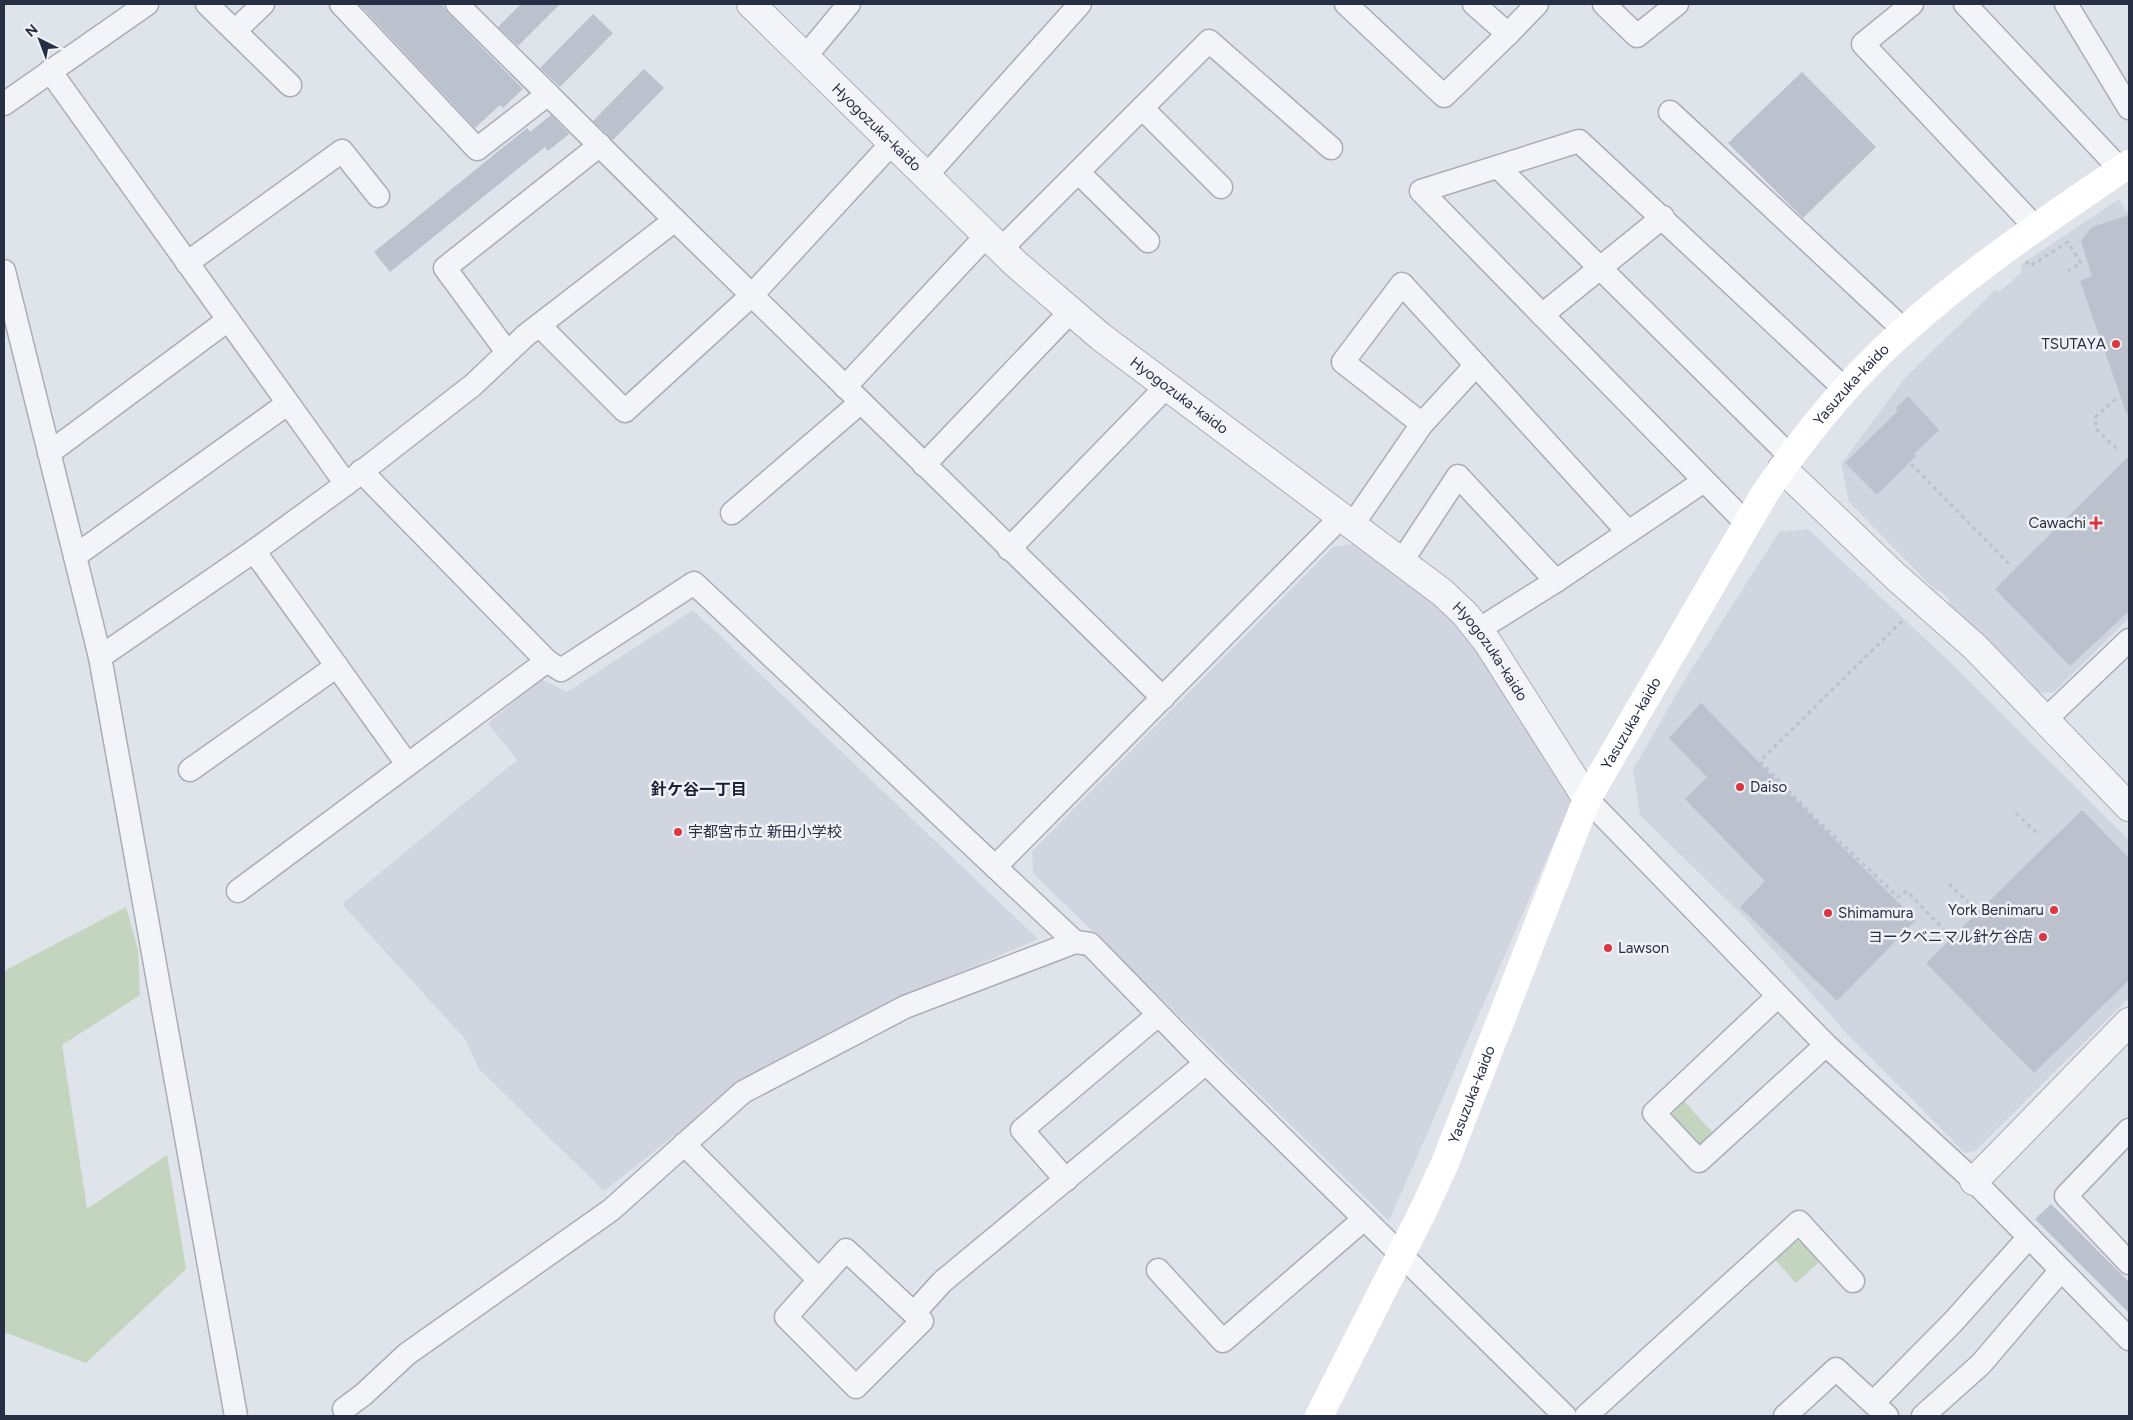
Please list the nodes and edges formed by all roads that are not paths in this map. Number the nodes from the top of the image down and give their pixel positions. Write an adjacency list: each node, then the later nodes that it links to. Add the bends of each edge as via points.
1 (147, 4): 20 (street)
2 (207, 4): 17 (street)
3 (263, 4): 17 (street)
4 (341, 4): 22 (street, via 477,149)
5 (457, 4): 22 (street)
6 (751, 4): 19 (street, Hyogozuka-kaido)
7 (849, 4): 19 (street)
8 (1080, 4): 33 (street)
9 (1346, 4): 18 (street, via 1444,96)
10 (1474, 4): 18 (street)
11 (1538, 4): 18 (street)
12 (1604, 4): 13 (street, via 1637,36)
13 (1677, 4)
14 (1912, 4): 38 (street, via 1863,44)
15 (1964, 4): 31 (street)
16 (2066, 4): 25 (street)
17 (235, 31): 21 (street)
18 (1508, 34)
19 (805, 57): 27 (street, Hyogozuka-kaido)
20 (50, 71): 23 (street); 41 (street)
21 (290, 85)
22 (548, 94): 28 (street)
23 (4, 104)
24 (1142, 108): 29 (street, via 1209,41); 32 (street); 34 (street)
25 (2129, 108)
26 (1670, 112): 49 (street)
27 (892, 143): 33 (street, Hyogozuka-kaido); 44 (street)
28 (600, 145): 37 (street); 50 (street, via 445,268)
29 (1331, 148)
30 (1498, 167): 36 (street, via 1579,141); 42 (street); 46 (street, via 1421,191)
31 (2125, 167): 38 (main road, Yasuzuka-kaido)
32 (1078, 172): 39 (street); 40 (street)
33 (927, 175): 40 (street, Hyogozuka-kaido)
34 (1222, 187)
35 (378, 196): 41 (street, via 342,151)
36 (1663, 217): 42 (street); 53 (street)
37 (675, 220): 44 (street); 48 (street)
38 (2036, 228): 49 (main road, Yasuzuka-kaido)
39 (1148, 240)
40 (994, 242): 45 (street, Hyogozuka-kaido); 54 (street)
41 (188, 263): 47 (street)
42 (1600, 268): 46 (street); 58 (street)
43 (4, 272): 57 (street)
44 (752, 295): 48 (street, via 625,411); 54 (street)
45 (1071, 311): 52 (street, Hyogozuka-kaido); 59 (street)
46 (1542, 315): 61 (street)
47 (228, 320): 55 (street); 57 (street)
48 (539, 325): 50 (street)
49 (1905, 331): 53 (main road, Yasuzuka-kaido)
50 (507, 352): 60 (street, via 473,385)
51 (1476, 365): 56 (street); 56 (street, via 1402,284 1343,362); 65 (street)
52 (1167, 386): 63 (street, Hyogozuka-kaido); 66 (street)
53 (1846, 390): 58 (main road, Yasuzuka-kaido)
54 (853, 394): 59 (street); 62 (street)
55 (287, 404): 60 (street); 68 (street)
56 (1422, 424): 63 (street)
57 (49, 453): 68 (street)
58 (1786, 462): 64 (main road, Yasuzuka-kaido); 77 (street, via 1895,576 1975,647)
59 (924, 465): 66 (street)
60 (354, 477): 67 (street); 74 (street)
61 (1704, 481): 64 (street); 65 (street)
62 (732, 513)
63 (1347, 520): 69 (street, Hyogozuka-kaido); 76 (street)
64 (1746, 523): 80 (main road, Yasuzuka-kaido)
65 (1628, 532): 70 (street)
66 (1009, 549): 76 (street)
67 (254, 551): 73 (street); 75 (street)
68 (75, 556): 73 (street)
69 (1402, 561): 70 (street, via 1458,476); 71 (street, Hyogozuka-kaido, via 1443,593)
70 (1556, 580): 71 (street)
71 (1478, 630): 80 (street, Hyogozuka-kaido)
72 (2129, 640): 77 (street)
73 (100, 657): 106 (street)
74 (547, 661): 78 (street); 82 (street, via 562,670 694,583)
75 (337, 666): 78 (street); 79 (street)
76 (1163, 698): 82 (street)
77 (2045, 720): 81 (street)
78 (407, 764): 83 (street)
79 (190, 770)
80 (1587, 799): 85 (street); 96 (main road, Yasuzuka-kaido, via 1470,1103 1445,1164)
81 (2129, 807)
82 (995, 868): 84 (street)
83 (238, 891)
84 (1075, 942): 86 (street, via 1090,944); 91 (street, via 905,1007 743,1092)
85 (1778, 996): 88 (street); 88 (street, via 1654,1113 1700,1161)
86 (1158, 1015): 89 (street); 92 (street, via 1022,1130)
87 (2129, 1024): 93 (street)
88 (1826, 1045): 93 (street)
89 (1206, 1063): 92 (street); 94 (street)
90 (2129, 1130): 97 (street, via 2066,1196)
91 (684, 1144): 100 (street); 105 (street, via 611,1210 407,1354)
92 (1066, 1180): 102 (street, via 942,1282)
93 (1974, 1181): 95 (street)
94 (1364, 1220): 96 (street); 98 (street, via 1222,1341)
95 (2029, 1237): 99 (street); 104 (street)
96 (1400, 1256): 107 (main road, Yasuzuka-kaido); 108 (street)
97 (2129, 1263)
98 (1158, 1270)
99 (2061, 1270): 103 (street); 111 (street, via 1981,1364)
100 (819, 1280): 102 (street, via 846,1250); 102 (street, via 786,1317 856,1387 922,1321)
101 (1853, 1281): 109 (street, via 1799,1222)
102 (914, 1313)
103 (2129, 1339)
104 (1880, 1410): 110 (street, via 1836,1369)
105 (346, 1414)
106 (236, 1416)
107 (1319, 1416)
108 (1565, 1416)
109 (1586, 1416)
110 (1784, 1416)
111 (1923, 1416)

